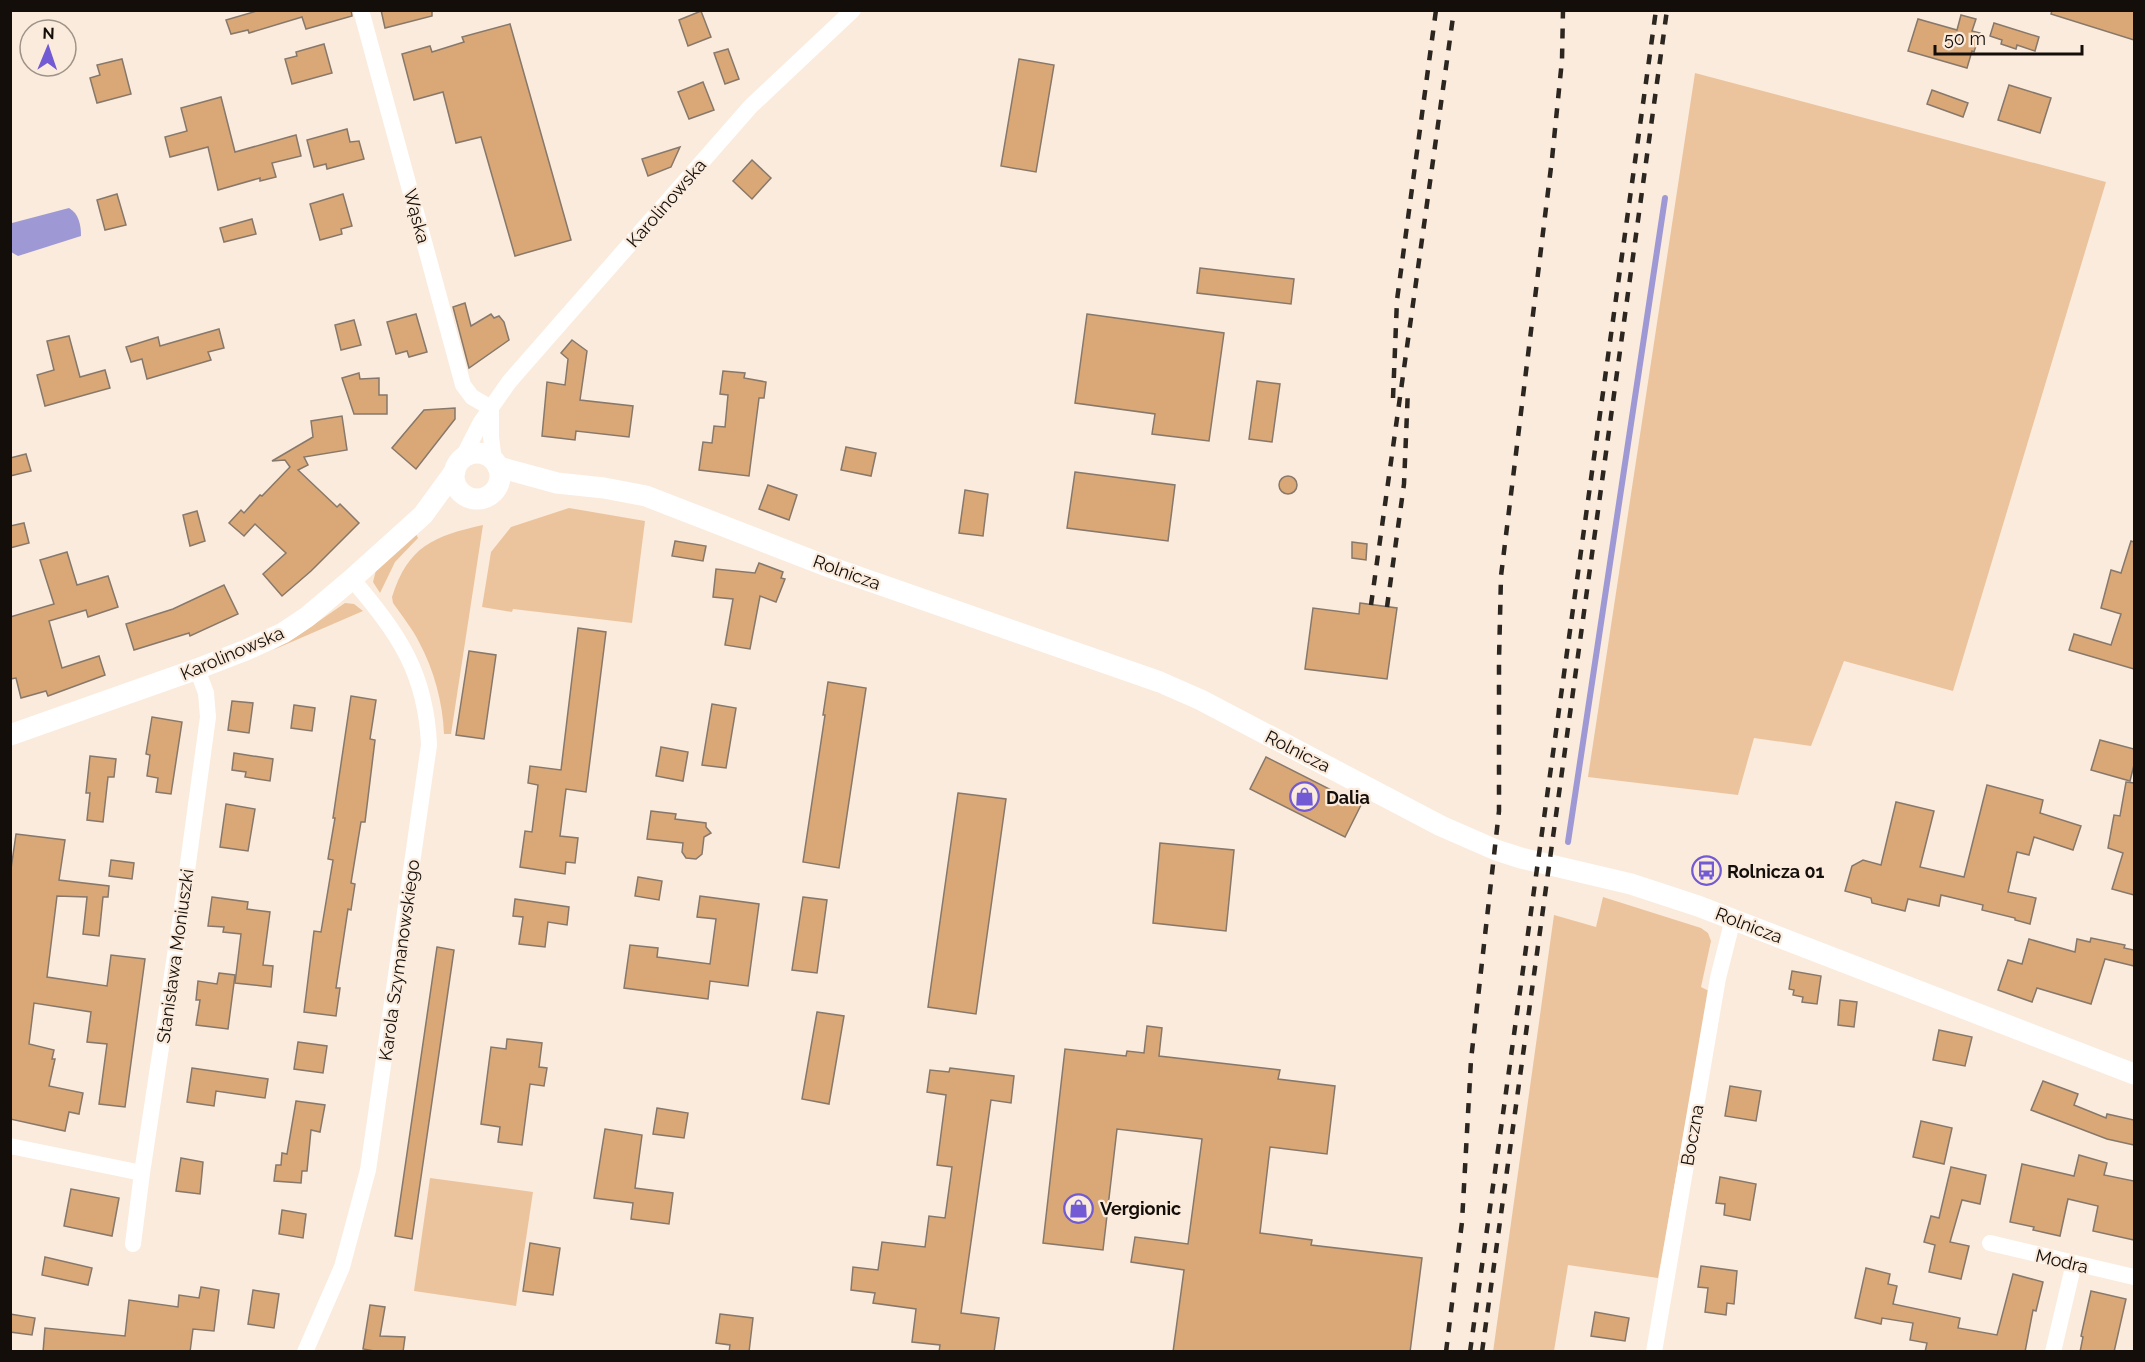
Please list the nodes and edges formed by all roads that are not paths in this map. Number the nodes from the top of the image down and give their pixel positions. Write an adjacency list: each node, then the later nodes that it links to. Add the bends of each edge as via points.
1 (361, 10): 3 (street, Wąska, via 463,385 472,397)
2 (854, 10): 3 (street, Karolinowska, via 752,106 509,382)
3 (491, 408): 4 (street); 5 (street, Karolinowska)
4 (496, 464): 5 (street, via 482,454 468,455); 6 (street, Rolnicza); 7 (street, via 500,481)
5 (458, 465): 7 (street, via 456,485 460,491); 8 (street, Karolinowska)
6 (557, 483): 7 (street, Rolnicza); 12 (street, Rolnicza, via 646,496 824,565 1167,685 1496,850 1631,884)
7 (482, 496): 8 (street, Karolinowska)
8 (423, 515): 9 (street, Karolinowska)
9 (352, 579): 10 (street, Karolinowska, via 283,633); 20 (street, Karola Szymanowskiego, via 381,613 407,654 423,697 429,745 368,1170 342,1267)
10 (197, 669): 11 (street, Karolinowska); 15 (street, Stanisława Moniuszki, via 206,693 208,717)
11 (10, 735)
12 (1733, 919): 13 (street, Rolnicza); 21 (street, Boczna, via 1718,978)
13 (2134, 1074)
14 (10, 1146): 15 (street)
15 (142, 1173): 17 (street, Stanisława Moniuszki)
16 (1990, 1243): 18 (street, Modra)
17 (133, 1244)
18 (2074, 1263): 19 (street, Modra); 22 (street)
19 (2134, 1277)
20 (305, 1352)
21 (1654, 1352)
22 (2053, 1352)

